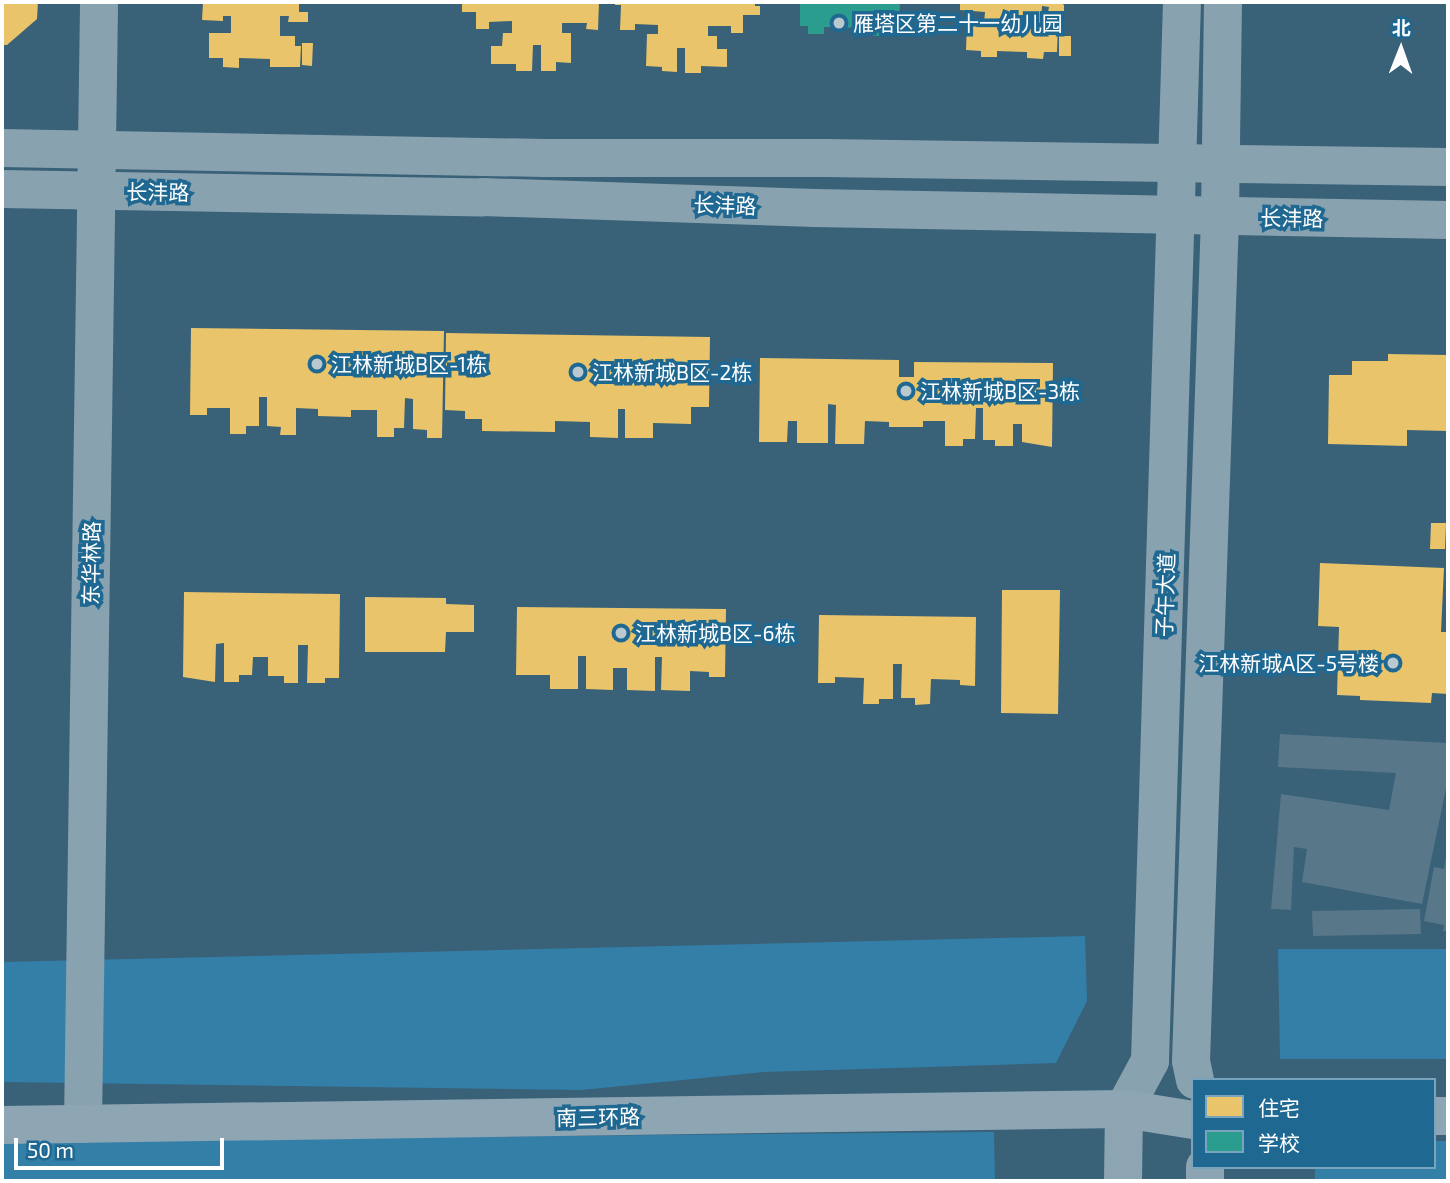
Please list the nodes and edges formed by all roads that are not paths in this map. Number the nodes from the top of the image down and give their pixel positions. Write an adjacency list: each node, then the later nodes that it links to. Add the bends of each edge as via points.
1 (99, 2): 5 (street, 东华林路)
2 (1182, 2): 7 (street, 子午大道)
3 (1223, 2): 6 (street, 子午大道)
4 (2, 148): 5 (street, 长沣路)
5 (97, 150): 7 (street, 长沣路); 10 (street, 东华林路)
6 (1221, 163): 7 (street, 长沣路); 8 (street, 长沣路); 12 (street, 子午大道)
7 (1179, 164): 11 (street, 子午大道)
8 (1448, 167)
9 (2, 190): 10 (street, 长沣路)
10 (96, 191): 11 (street, 长沣路); 17 (street, 东华林路)
11 (1177, 215): 12 (street, 长沣路); 15 (street, 子午大道, via 1150,1061)
12 (1220, 216): 13 (street, 长沣路); 14 (street, 子午大道, via 1191,1061)
13 (1448, 220)
14 (1195, 1078)
15 (1124, 1109): 16 (highway, 南三环路); 17 (highway, 南三环路); 19 (main road, 子午大道)
16 (1191, 1121)
17 (83, 1124): 18 (highway, 南三环路)
18 (2, 1125)
19 (1123, 1181)

